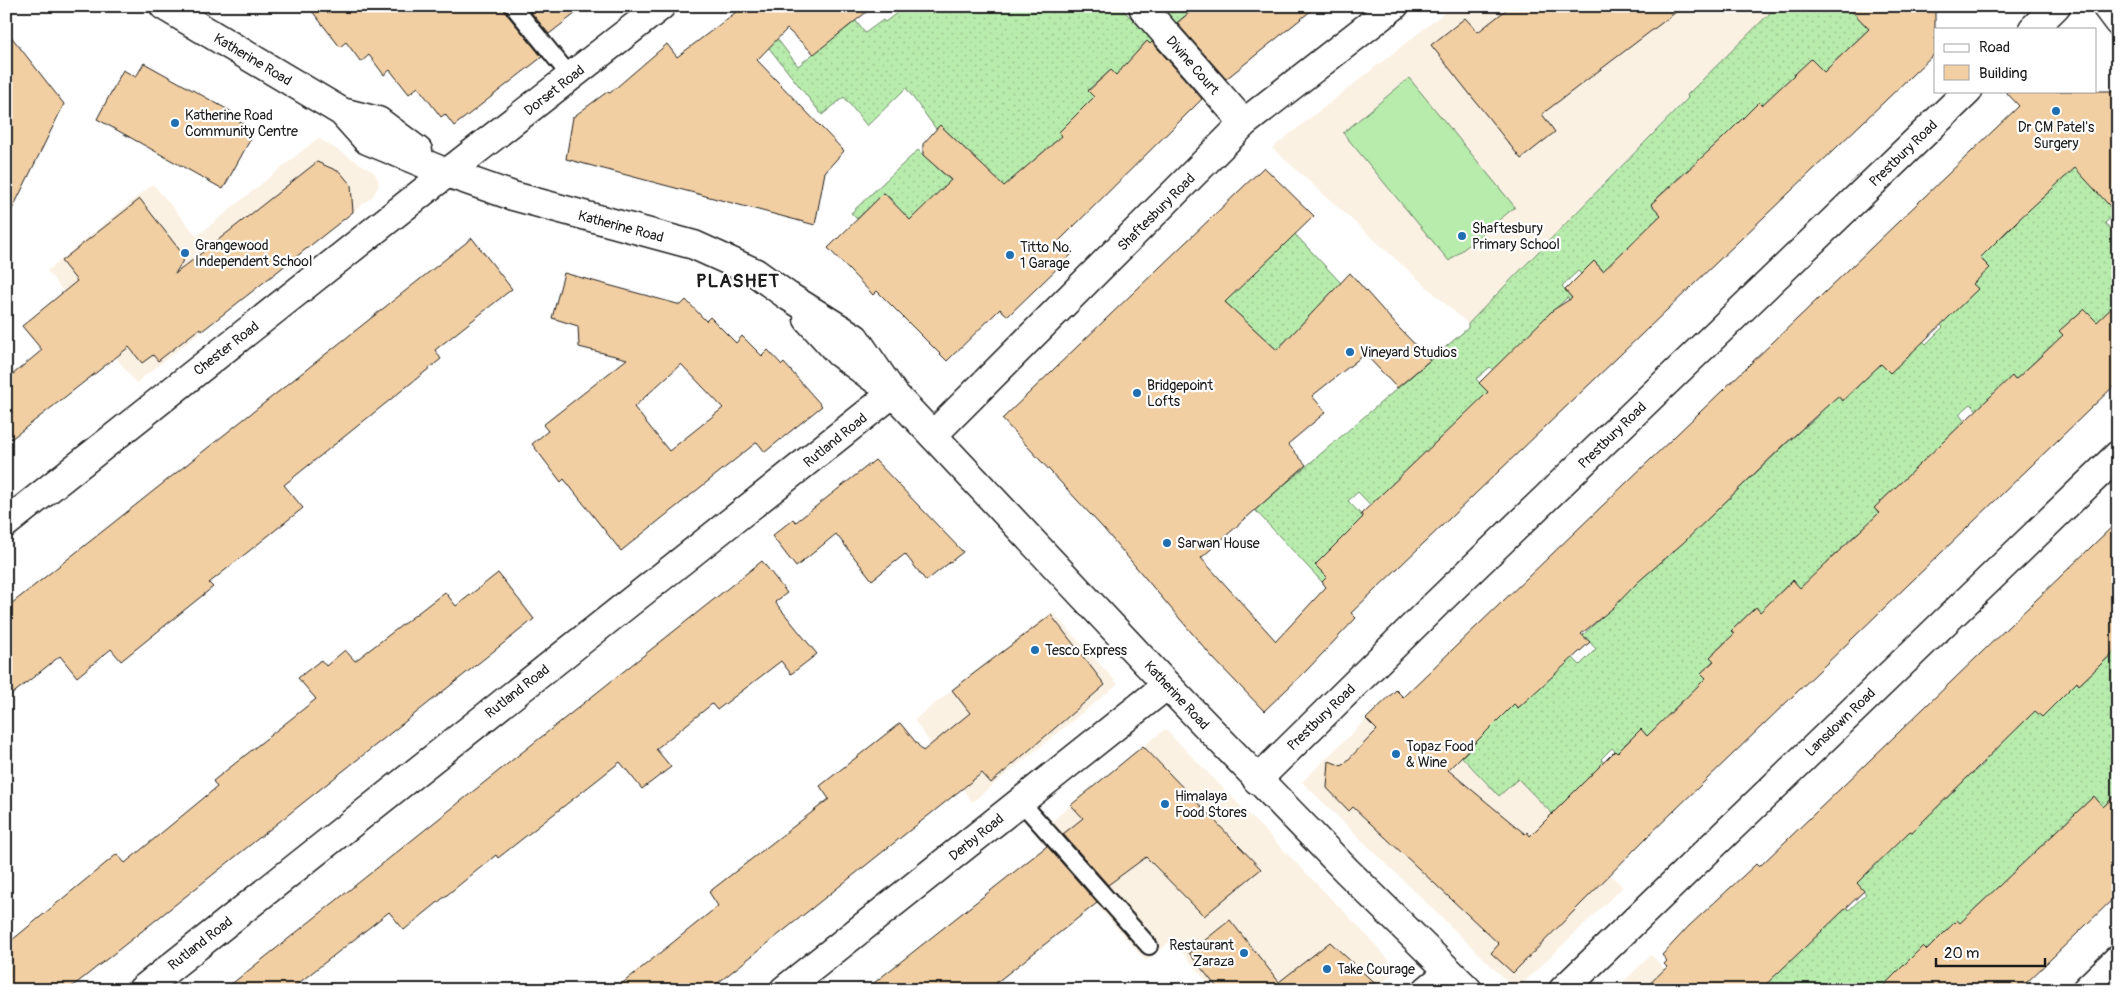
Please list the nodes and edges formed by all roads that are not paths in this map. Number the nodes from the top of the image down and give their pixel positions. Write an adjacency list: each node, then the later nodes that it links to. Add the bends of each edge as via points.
1 (164, 6): 13 (street, Katherine Road, via 342,112 367,140)
2 (513, 6): 10 (lane)
3 (661, 6): 10 (street, Dorset Road)
4 (1145, 6): 12 (street, Divine Court, via 1144,9)
5 (2056, 6): 9 (street)
6 (2106, 6): 8 (street)
7 (1378, 11): 12 (street, Shaftesbury Road)
8 (2118, 22)
9 (2033, 28)
10 (571, 77): 13 (street, Dorset Road)
11 (1967, 92): 19 (street, Prestbury Road)
12 (1244, 123): 15 (street, Shaftesbury Road)
13 (447, 173): 14 (street, Katherine Road, via 513,196 694,245 756,274 788,296 838,354); 17 (street, Chester Road)
14 (893, 393): 15 (street, Katherine Road); 24 (street, Rutland Road)
15 (933, 435): 18 (street, Katherine Road)
16 (2118, 455): 27 (street, Lansdown Road)
17 (6, 523)
18 (1167, 685): 19 (street, Katherine Road); 20 (street, Derby Road)
19 (1257, 780): 23 (street, Katherine Road)
20 (1020, 802): 21 (lane); 25 (street, Derby Road)
21 (1149, 946)
22 (2118, 959): 28 (street)
23 (1458, 981): 26 (street)
24 (142, 990)
25 (784, 990)
26 (1426, 990)
27 (1563, 990)
28 (2086, 990)

